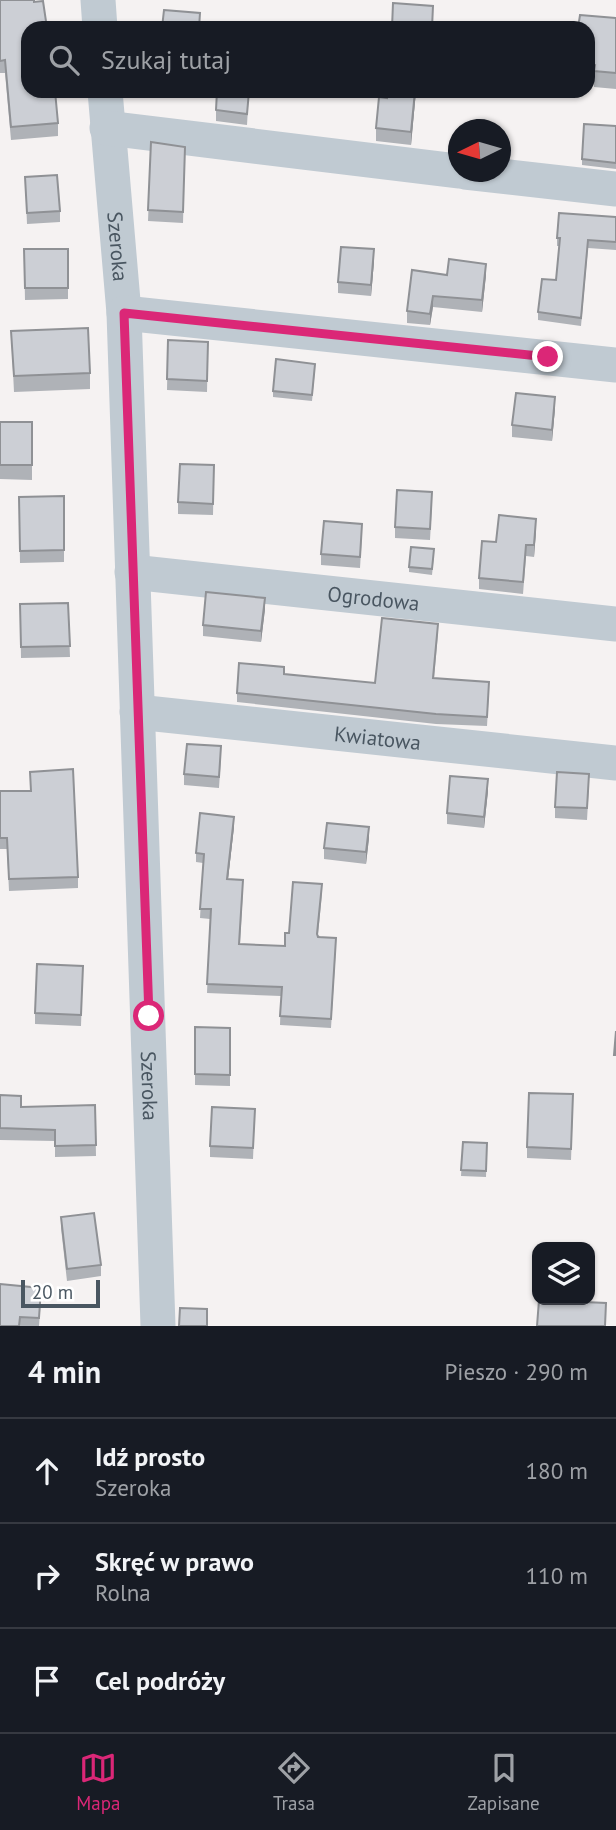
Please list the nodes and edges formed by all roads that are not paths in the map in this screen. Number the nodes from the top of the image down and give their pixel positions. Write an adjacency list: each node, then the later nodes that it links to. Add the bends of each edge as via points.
1 (98, 0): 2 (street)
2 (100, 21)
3 (105, 98): 4 (street, Szeroka)
4 (107, 128): 5 (street); 8 (street, Szeroka)
5 (448, 170)
6 (511, 177): 7 (street)
7 (616, 189)
8 (124, 313): 9 (street); 10 (street, Szeroka)
9 (616, 365)
10 (132, 572): 11 (street, Ogrodowa); 12 (street, Szeroka)
11 (616, 624)
12 (137, 712): 13 (street, Kwiatowa); 14 (street, Szeroka)
13 (616, 763)
14 (158, 1326)

